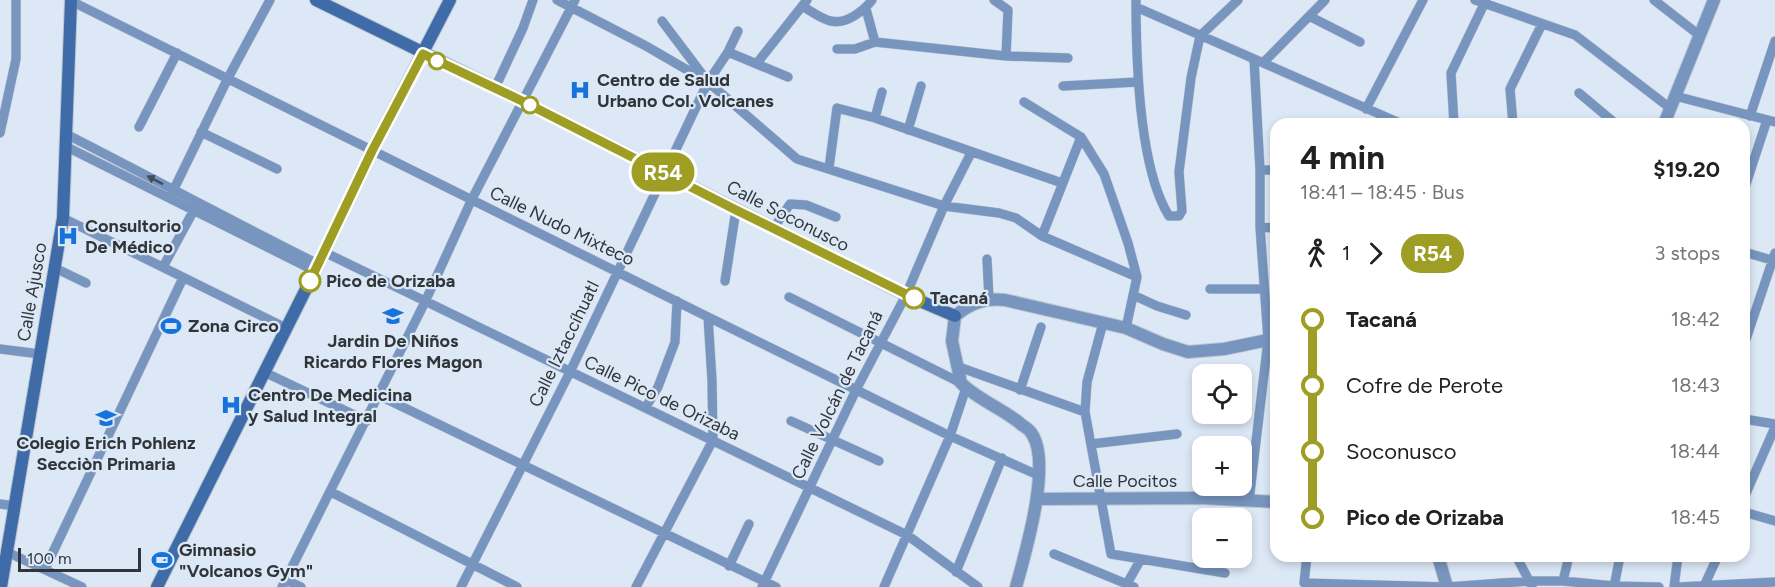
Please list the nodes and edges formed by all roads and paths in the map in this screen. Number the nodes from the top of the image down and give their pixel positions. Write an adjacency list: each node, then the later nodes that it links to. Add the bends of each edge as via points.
1 (14, 0): 39 (street, via 16,59)
2 (270, 0): 41 (street)
3 (316, 0): 33 (main road, Calle Soconusco)
4 (450, 0): 33 (main road)
5 (533, 0): 46 (street)
6 (557, 0): 17 (street)
7 (872, 0): 20 (street)
8 (994, 0): 34 (street, via 1008,10)
9 (1238, 0): 26 (street)
10 (1325, 0): 21 (street)
11 (1423, 0): 53 (street)
12 (1475, 0): 16 (street)
13 (1654, 0): 25 (street)
14 (1714, 0): 25 (street)
15 (71, 1): 32 (street, Calle Nudo Mixteco); 67 (main road, Calle Ajusco)
16 (1486, 2): 23 (street); 57 (street, via 1451,74)
17 (573, 3): 42 (street); 50 (street)
18 (804, 3): 20 (street, via 834,23 843,23); 37 (street)
19 (1136, 3): 26 (street); 43 (street)
20 (866, 9): 28 (street)
21 (1311, 17): 29 (street); 36 (street)
22 (663, 21): 42 (street)
23 (1542, 24): 52 (street, via 1575,35); 58 (street, via 1510,89)
24 (738, 31): 31 (street, Calle Iztaccíhuatl)
25 (1699, 35): 49 (street)
26 (1200, 36): 36 (street); 43 (street, via 1179,172 1179,216 1169,216 1156,185)
27 (1775, 41): 54 (street)
28 (875, 42): 30 (street, via 855,49); 34 (street)
29 (1360, 42)
30 (837, 49)
31 (728, 52): 37 (street); 42 (street, Calle Iztaccíhuatl)
32 (177, 53): 41 (street, Calle Nudo Mixteco); 62 (street)
33 (423, 54): 46 (main road, Calle Soconusco); 68 (main road)
34 (1006, 56): 35 (street)
35 (1068, 58)
36 (1259, 60): 53 (street); 72 (street)
37 (757, 63): 40 (street)
38 (0, 75): 39 (street)
39 (10, 77): 65 (street)
40 (788, 77)
41 (228, 78): 64 (street); 68 (street, Calle Nudo Mixteco)
42 (708, 82): 70 (street, via 797,159); 74 (street, Calle Iztaccíhuatl)
43 (1138, 82): 45 (street)
44 (921, 86): 63 (street)
45 (1064, 86)
46 (495, 88): 50 (main road, Calle Soconusco)
47 (882, 92): 55 (street)
48 (1579, 93): 59 (street)
49 (1675, 96): 52 (street); 54 (street)
50 (522, 101): 74 (main road, Calle Soconusco); 79 (street)
51 (1024, 102): 66 (street)
52 (1670, 108): 60 (street)
53 (1366, 109): 56 (street)
54 (1750, 116): 61 (street)
55 (875, 118): 63 (street); 70 (street, via 837,108)
56 (1388, 118)
57 (1454, 118)
58 (1512, 118)
59 (1609, 118)
60 (1666, 118)
61 (1771, 121): 75 (street)
62 (139, 127)
63 (908, 130): 69 (street)
64 (201, 132): 71 (street); 77 (street)
65 (0, 133)
66 (1081, 138): 76 (street); 97 (street, via 1104,174)
67 (66, 140): 77 (street, one-way to 67); 78 (street); 84 (main road, Calle Ajusco)
68 (372, 151): 79 (street, Calle Nudo Mixteco); 89 (main road)
69 (971, 153): 76 (street); 80 (street, Calle Volcán de Tacaná)
70 (829, 168): 80 (street)
71 (277, 170)
72 (1260, 170): 73 (street); 85 (street)
73 (1270, 170)
74 (666, 173): 82 (main road, Calle Soconusco); 96 (street, Calle Iztaccíhuatl)
75 (1750, 175)
76 (1062, 183): 88 (street)
77 (174, 189): 78 (street); 81 (street)
78 (169, 198): 81 (street)
79 (471, 201): 96 (street, Calle Nudo Mixteco); 108 (street)
80 (945, 206): 88 (street, via 999,213); 103 (street, Calle Volcán de Tacaná)
81 (195, 208): 93 (street); 95 (street)
82 (736, 210): 87 (main road, Calle Soconusco); 99 (street)
83 (836, 217): 87 (street, via 806,205 790,204)
84 (63, 218): 93 (street); 94 (main road, Calle Ajusco)
85 (1260, 228): 86 (street); 102 (street)
86 (1270, 228)
87 (773, 229): 103 (main road, Calle Soconusco)
88 (1042, 236): 97 (street)
89 (324, 252): 95 (main road); 108 (street, Calle Pico de Orizaba)
90 (1750, 253): 91 (street)
91 (1774, 258): 117 (street)
92 (987, 259): 106 (street)
93 (163, 267): 98 (street)
94 (55, 268): 100 (street); 122 (main road, Calle Ajusco)
95 (317, 268): 115 (main road)
96 (617, 272): 107 (street, Calle Nudo Mixteco); 125 (street, Calle Iztaccíhuatl)
97 (1137, 277): 104 (street)
98 (183, 278): 115 (street); 171 (street)
99 (725, 281)
100 (86, 283)
101 (1210, 289): 102 (street)
102 (1264, 289): 113 (street)
103 (906, 295): 110 (main road, Calle Soconusco); 119 (street, Calle Volcán de Tacaná)
104 (1133, 295): 109 (street); 116 (street)
105 (789, 297): 119 (street)
106 (989, 298): 110 (street); 112 (street)
107 (676, 301): 111 (street, Calle Nudo Mixteco); 130 (street, via 675,342)
108 (425, 302): 125 (street, Calle Pico de Orizaba); 129 (street)
109 (1186, 315)
110 (955, 316): 123 (street, via 952,341)
111 (708, 317): 127 (street, Calle Nudo Mixteco); 138 (street)
112 (1102, 323): 116 (street); 131 (street, via 1087,382)
113 (1270, 326)
114 (1041, 327): 128 (street)
115 (286, 328): 124 (main road)
116 (1126, 328): 118 (street, via 1188,352)
117 (1750, 328)
118 (1270, 338)
119 (881, 343): 126 (street); 127 (street, Calle Volcán de Tacaná)
120 (0, 349): 122 (street)
121 (1270, 352): 150 (street)
122 (40, 354): 153 (main road, Calle Ajusco)
123 (956, 366): 126 (street); 128 (street)
124 (264, 372): 133 (street); 183 (main road)
125 (570, 372): 130 (street, Calle Pico de Orizaba); 143 (street, Calle Iztaccíhuatl)
126 (963, 385): 137 (street); 144 (street, via 1032,434)
127 (857, 388): 137 (street, Calle Nudo Mixteco); 139 (street, Calle Volcán de Tacaná)
128 (1020, 390): 131 (street)
129 (378, 395): 133 (street); 143 (street)
130 (646, 407): 138 (street, Calle Pico de Orizaba)
131 (1085, 412): 140 (street)
132 (1750, 420): 135 (street)
133 (367, 421): 147 (street)
134 (791, 421): 139 (street)
135 (1775, 426): 145 (street)
136 (1177, 434): 140 (street)
137 (950, 435): 141 (street, Calle Nudo Mixteco); 158 (street)
138 (713, 440): 146 (street, Calle Pico de Orizaba); 157 (street)
139 (832, 441): 142 (street); 146 (street, Calle Volcán de Tacaná)
140 (1091, 444): 149 (street)
141 (1002, 458): 144 (street, Calle Nudo Mixteco); 172 (street)
142 (879, 461)
143 (523, 466): 157 (street); 169 (street, Calle Iztaccíhuatl)
144 (1040, 476): 148 (street)
145 (1750, 484)
146 (810, 489): 158 (street, Calle Pico de Orizaba); 177 (street, Calle Volcán de Tacaná)
147 (331, 492): 169 (street); 176 (street)
148 (1036, 499): 149 (street, Calle Pocitos); 191 (street)
149 (1102, 499): 150 (street, Calle Pocitos); 161 (street, via 1110,554)
150 (1249, 501): 151 (street, Calle Pocitos)
151 (1270, 502)
152 (0, 504): 153 (street)
153 (15, 506): 159 (main road, Calle Ajusco)
154 (1750, 514): 155 (street)
155 (1775, 521)
156 (749, 524): 170 (street)
157 (665, 534): 170 (street); 187 (street)
158 (907, 535): 172 (street, Calle Pico de Orizaba); 189 (street)
159 (8, 552): 171 (street); 181 (main road, Calle Ajusco)
160 (1054, 554): 179 (street)
161 (1141, 559): 173 (street); 179 (street)
162 (1306, 562): 192 (street, via 1304,583)
163 (1440, 562): 192 (street)
164 (1519, 562): 178 (street)
165 (1568, 562): 174 (street)
166 (1619, 562): 193 (street)
167 (1677, 562): 195 (street)
168 (1715, 562): 180 (street)
169 (471, 565): 185 (street, Calle Iztaccíhuatl); 186 (street)
170 (729, 566): 177 (street)
171 (45, 569): 182 (street)
172 (956, 572): 190 (street, Calle Pico de Orizaba)
173 (1225, 573)
174 (1563, 581): 178 (street); 193 (street)
175 (1775, 582): 180 (street)
176 (284, 583): 184 (street)
177 (763, 584): 188 (street)
178 (1531, 584): 192 (street)
179 (1129, 586)
180 (1704, 586): 196 (street)
181 (1, 587)
182 (82, 587)
183 (157, 587)
184 (301, 587)
185 (461, 587)
186 (517, 587)
187 (636, 587)
188 (776, 587)
189 (884, 587)
190 (978, 587)
191 (1016, 587)
192 (1447, 587)
193 (1614, 587): 194 (street)
194 (1659, 587)
195 (1674, 587)
196 (1679, 587)

